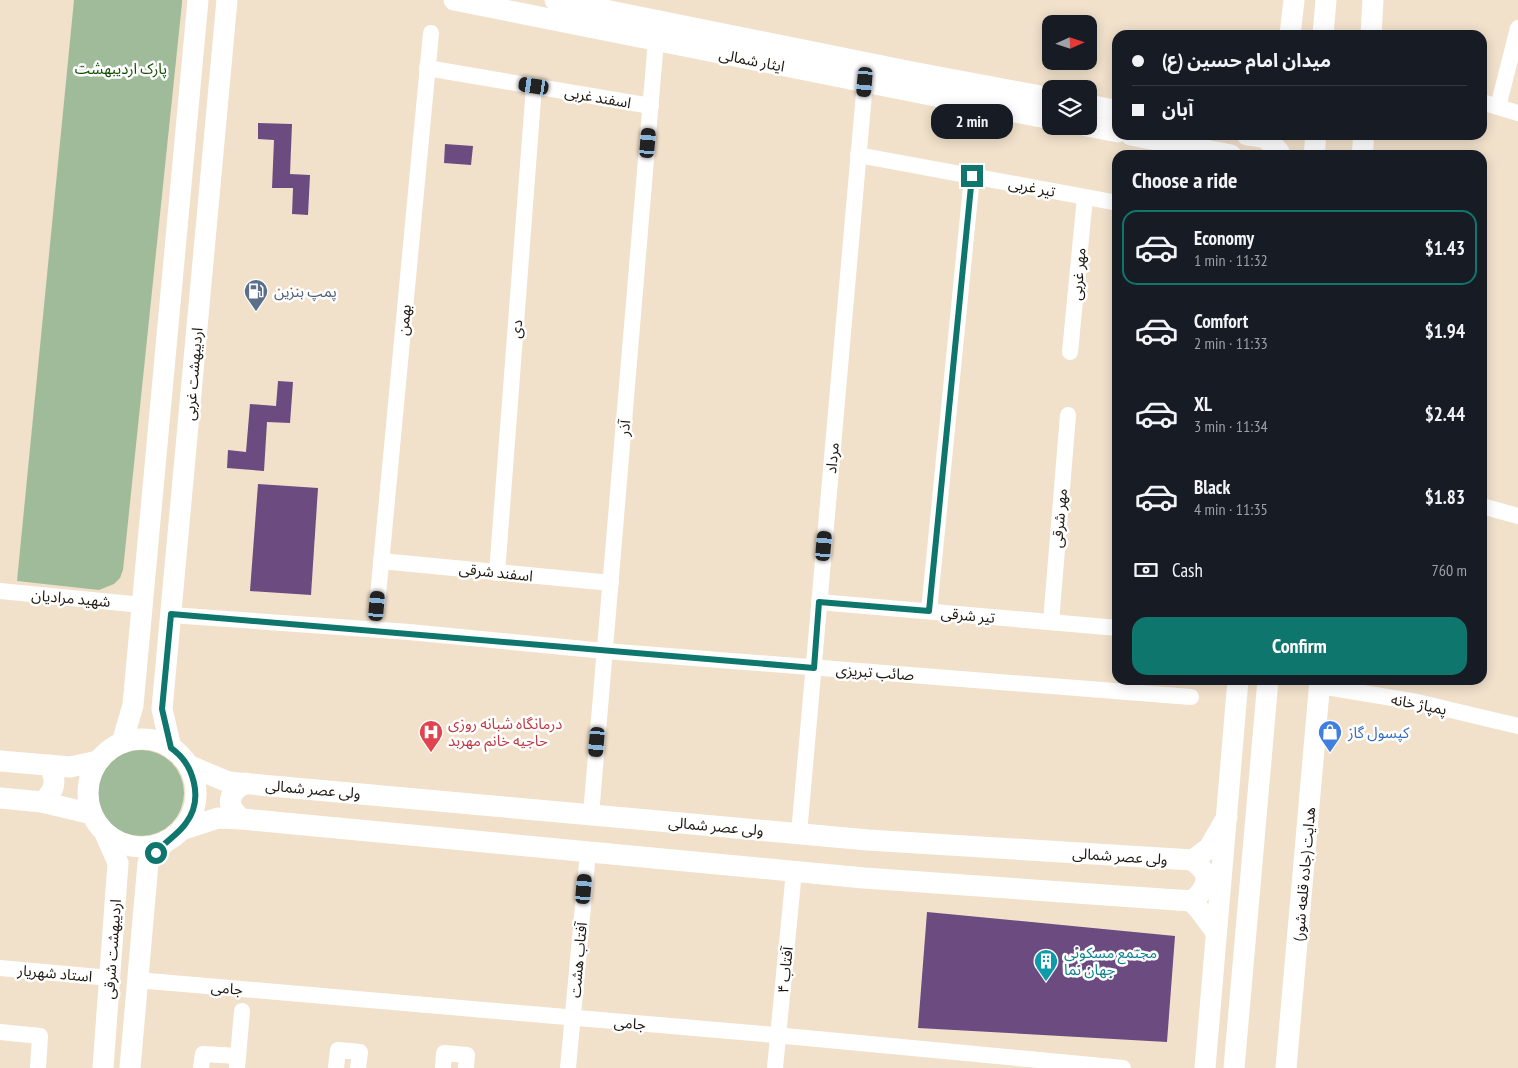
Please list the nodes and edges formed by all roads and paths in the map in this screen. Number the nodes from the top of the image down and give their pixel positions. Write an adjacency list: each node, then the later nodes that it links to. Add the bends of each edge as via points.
1 (198, 0): 44 (main road, اردیبهشت غربی)
2 (227, 0): 47 (main road, اردیبهشت غربی)
3 (454, 0): 13 (main road, ایثار شمالی)
4 (555, 0): 14 (main road, ایثار شمالی)
5 (1294, 0): 9 (main road)
6 (1326, 0): 10 (main road)
7 (1374, 0): 11 (main road)
8 (1518, 28): 19 (street)
9 (1291, 30)
10 (1323, 30)
11 (1372, 30)
12 (431, 33): 15 (street, بهمن)
13 (656, 40): 14 (main road, ایثار شمالی); 20 (street, آذر)
14 (767, 53): 16 (main road, ایثار شمالی); 18 (main road, ایثار شمالی)
15 (428, 68): 17 (street, اسفند غربی); 39 (street, بهمن)
16 (865, 82): 24 (main road, ایثار شمالی); 31 (street, مرداد)
17 (534, 86): 20 (street, اسفند غربی); 40 (street, دی)
18 (1042, 97)
19 (1490, 105): 23 (street)
20 (651, 106): 41 (street, آذر)
21 (1097, 107): 22 (main road)
22 (1112, 110)
23 (1518, 113)
24 (1042, 117)
25 (1097, 128): 26 (main road)
26 (1112, 131)
27 (1155, 140): 30 (main road)
28 (1268, 140): 29 (main road)
29 (1278, 149)
30 (1206, 150)
31 (858, 154): 32 (street, تیر غربی); 43 (street, مرداد)
32 (972, 176): 33 (street, تیر غربی); 46 (street)
33 (1085, 197): 34 (street, تیر غربی); 35 (street, مهر غربی)
34 (1112, 202)
35 (1070, 352)
36 (1068, 414): 48 (street, مهر شرقی)
37 (1487, 507): 38 (street)
38 (1518, 516)
39 (381, 561): 40 (street, اسفند شرقی); 45 (street, بهمن)
40 (497, 572): 41 (street, اسفند شرقی)
41 (610, 583): 50 (street, آذر)
42 (0, 591): 44 (street, شهید مرادیان)
43 (819, 602): 46 (street, تیر شرقی); 51 (street, مرداد)
44 (142, 604): 56 (main road, اردیبهشت غربی)
45 (377, 606)
46 (929, 611): 48 (street, تیر شرقی)
47 (171, 614): 50 (street, صائب تبریزی); 58 (main road, اردیبهشت غربی)
48 (1051, 622): 49 (street, تیر شرقی)
49 (1112, 627)
50 (605, 651): 51 (street, صائب تبریزی); 70 (street, آذر)
51 (814, 668): 57 (street, صائب تبریزی); 75 (street, مرداد)
52 (1238, 685): 71 (main road)
53 (1268, 685): 104 (main road)
54 (1320, 685): 105 (main road, هدایت (جاده قلعه شور))
55 (1330, 685): 59 (street, پمپاژ خانه)
56 (134, 690): 58 (main road, via 141,700 152,705); 60 (main road, اردیبهشت غربی)
57 (1191, 697)
58 (163, 702): 61 (main road, اردیبهشت غربی)
59 (1518, 726)
60 (122, 743): 61 (main road, via 136,739 152,740); 63 (main road)
61 (171, 748): 64 (main road)
62 (0, 761): 65 (main road)
63 (98, 761): 65 (main road, via 70,767); 69 (main road, via 88,790)
64 (188, 765): 66 (main road, ولی عصر شمالی, via 228,782); 73 (main road, via 196,794 193,809)
65 (49, 766): 68 (main road, via 55,785)
66 (246, 783): 70 (main road, ولی عصر شمالی); 72 (main road, via 235,789 230,800 233,812)
67 (0, 798): 68 (main road)
68 (42, 802): 69 (main road)
69 (92, 814): 74 (main road)
70 (591, 815): 75 (main road, ولی عصر شمالی)
71 (1227, 817): 78 (main road, via 1209,848); 83 (main road)
72 (242, 819): 73 (main road, via 218,818); 77 (main road)
73 (181, 830): 76 (main road)
74 (105, 833): 76 (main road, via 133,847); 80 (main road, اردیبهشت شرقی, via 118,863)
75 (799, 834): 78 (main road, ولی عصر شمالی)
76 (164, 843): 81 (main road, اردیبهشت شرقی, via 148,863)
77 (588, 852): 79 (main road); 88 (street, آفتاب هشت)
78 (1194, 860): 82 (main road, via 1205,872 1205,884)
79 (794, 871): 82 (main road); 90 (street, آفتاب ۴)
80 (117, 881): 81 (main road, via 124,875 133,874); 85 (main road, اردیبهشت شرقی)
81 (146, 886): 86 (main road, اردیبهشت شرقی)
82 (1191, 902): 83 (main road)
83 (1216, 932): 103 (main road)
84 (0, 968): 85 (street, استاد شهریار)
85 (110, 978): 93 (main road, اردیبهشت شرقی)
86 (138, 980): 88 (street, جامی); 94 (main road, اردیبهشت شرقی)
87 (242, 1011): 91 (street)
88 (572, 1018): 90 (street, جامی); 100 (street, آفتاب هشت)
89 (0, 1032): 92 (street, via 40,1036)
90 (778, 1036): 101 (street, آفتاب ۴); 102 (street, جامی)
91 (238, 1062): 95 (street, via 202,1054)
92 (38, 1068)
93 (103, 1068)
94 (130, 1068)
95 (202, 1068)
96 (336, 1068): 97 (street, via 338,1050 360,1052)
97 (358, 1068)
98 (443, 1068): 99 (street, via 444,1053 467,1056)
99 (466, 1068)
100 (568, 1068)
101 (776, 1068)
102 (1123, 1068)
103 (1205, 1068)
104 (1234, 1068)
105 (1286, 1068)

